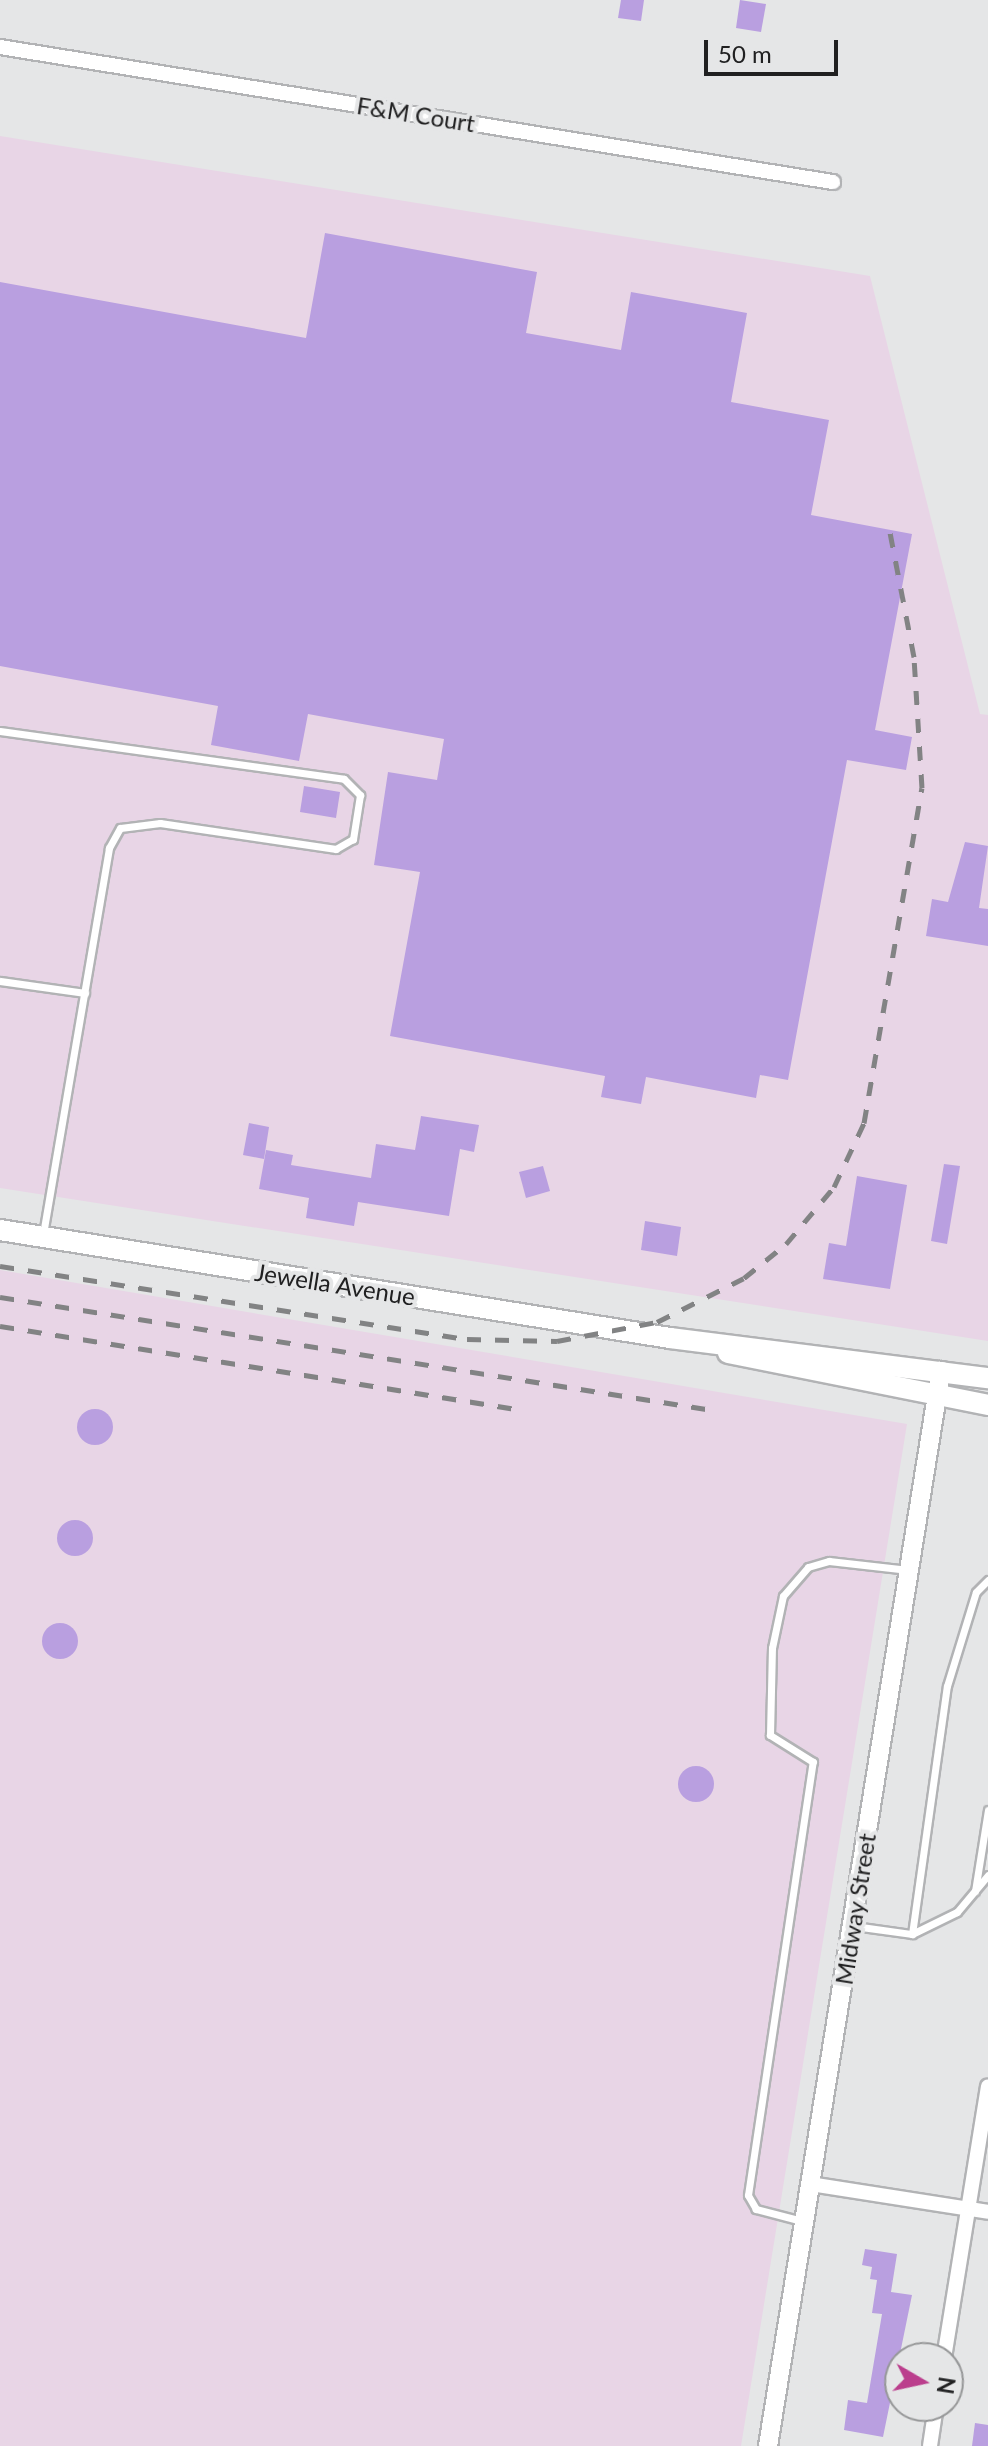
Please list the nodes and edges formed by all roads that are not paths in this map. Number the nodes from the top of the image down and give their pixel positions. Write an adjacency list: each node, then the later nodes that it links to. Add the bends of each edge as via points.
1 (0, 47): 2 (street, F&M Court)
2 (833, 182)
3 (0, 731): 5 (lane, via 344,779 360,795 353,839 336,849 160,823 120,828 109,848)
4 (0, 981): 5 (lane)
5 (85, 993): 7 (lane)
6 (0, 1230): 7 (main road, Jewella Avenue)
7 (43, 1237): 8 (main road, Jewella Avenue)
8 (670, 1338): 9 (main road, Jewella Avenue); 11 (main road, Jewella Avenue)
9 (941, 1371): 10 (main road, Jewella Avenue); 11 (street, Midway Street)
10 (988, 1378)
11 (937, 1395): 12 (main road, Jewella Avenue); 13 (street, Midway Street)
12 (988, 1405)
13 (910, 1570): 18 (street, Midway Street); 24 (lane, via 822,1562 800,1573 783,1596 772,1648 770,1735 813,1762 748,2195 756,2209)
14 (988, 1580): 19 (lane, via 976,1592 947,1686)
15 (988, 1810): 17 (lane)
16 (988, 1875): 17 (lane)
17 (975, 1893): 19 (lane, via 957,1912)
18 (852, 1926): 19 (lane); 21 (street, Midway Street)
19 (912, 1934)
20 (988, 2087): 22 (street)
21 (810, 2184): 22 (street); 24 (street, Midway Street)
22 (969, 2208): 23 (street); 25 (street)
23 (988, 2212)
24 (804, 2221): 27 (street, Midway Street)
25 (947, 2342)
26 (934, 2422): 28 (street)
27 (768, 2446)
28 (930, 2446)

